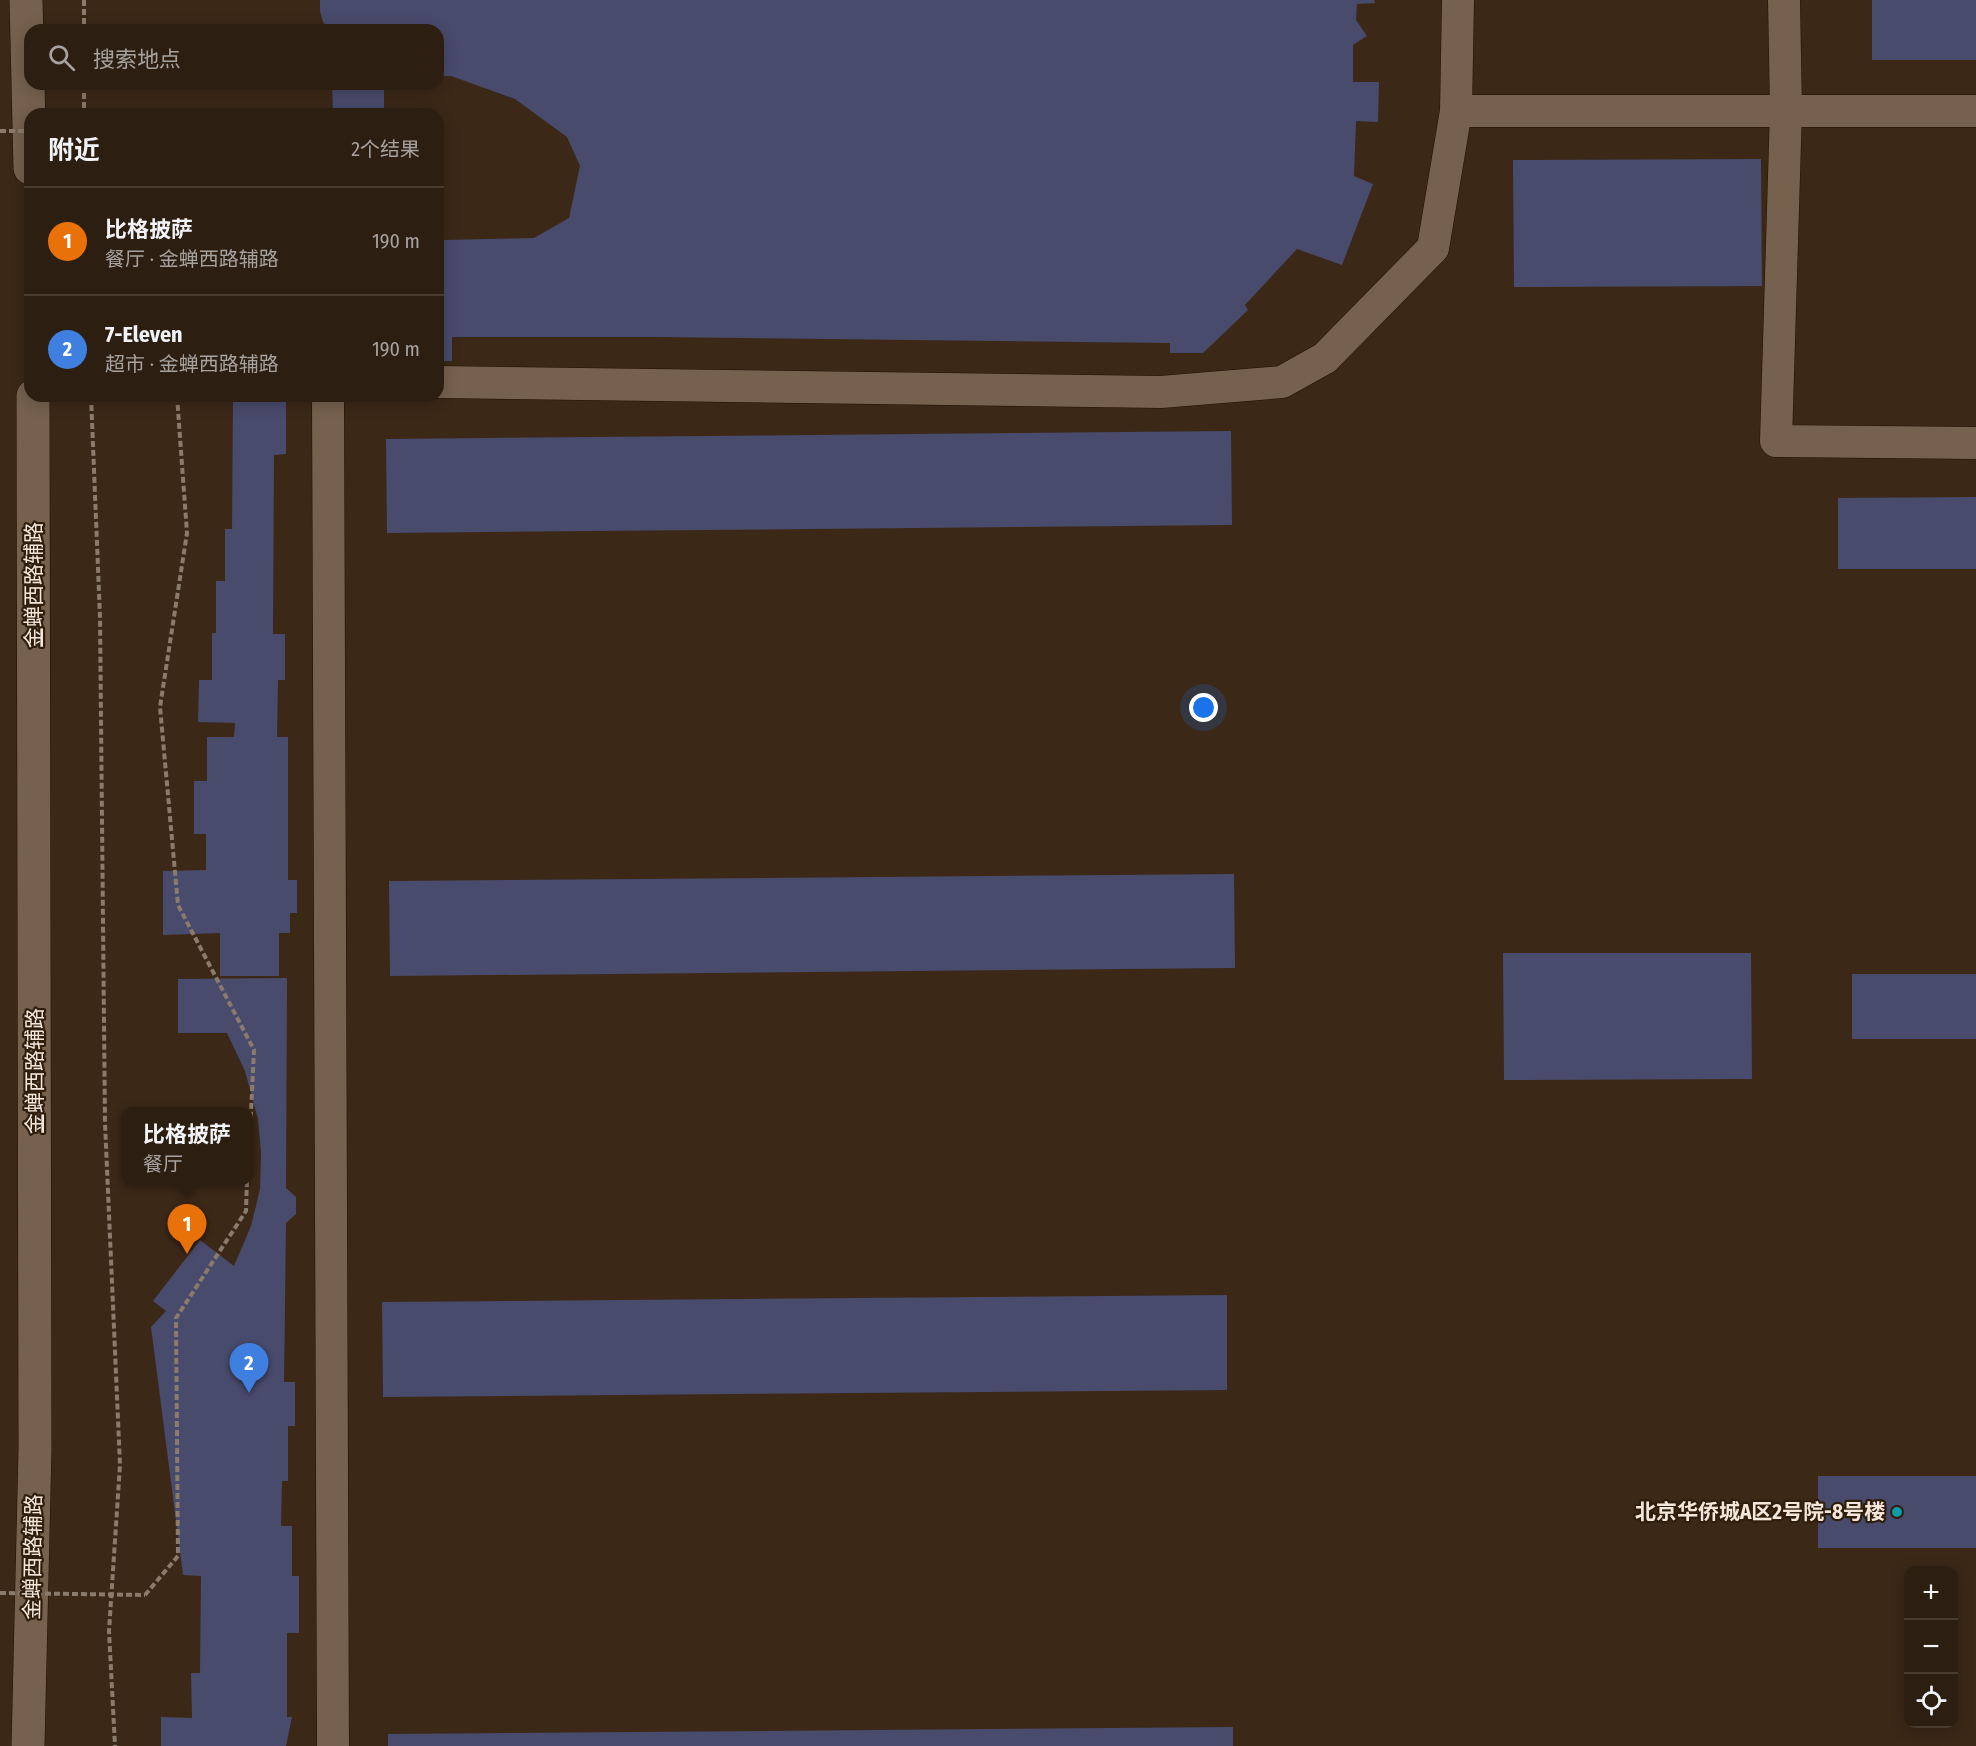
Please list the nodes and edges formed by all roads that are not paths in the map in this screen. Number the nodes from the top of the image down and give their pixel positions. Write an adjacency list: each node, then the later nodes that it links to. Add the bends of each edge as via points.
1 (26, 0): 4 (street)
2 (1458, 0): 8 (street)
3 (1784, 0): 7 (street)
4 (27, 24)
5 (28, 90): 6 (street)
6 (29, 108)
7 (1786, 110): 8 (street); 9 (street); 13 (street, via 1776,441)
8 (1456, 111): 10 (street, via 1433,248 1324,358 1282,382 1161,392)
9 (1976, 111)
10 (444, 382)
11 (33, 402): 14 (street, 金蝉西路辅路, via 35,1449)
12 (328, 402): 15 (street)
13 (1976, 443)
14 (28, 1746)
15 (333, 1746)

